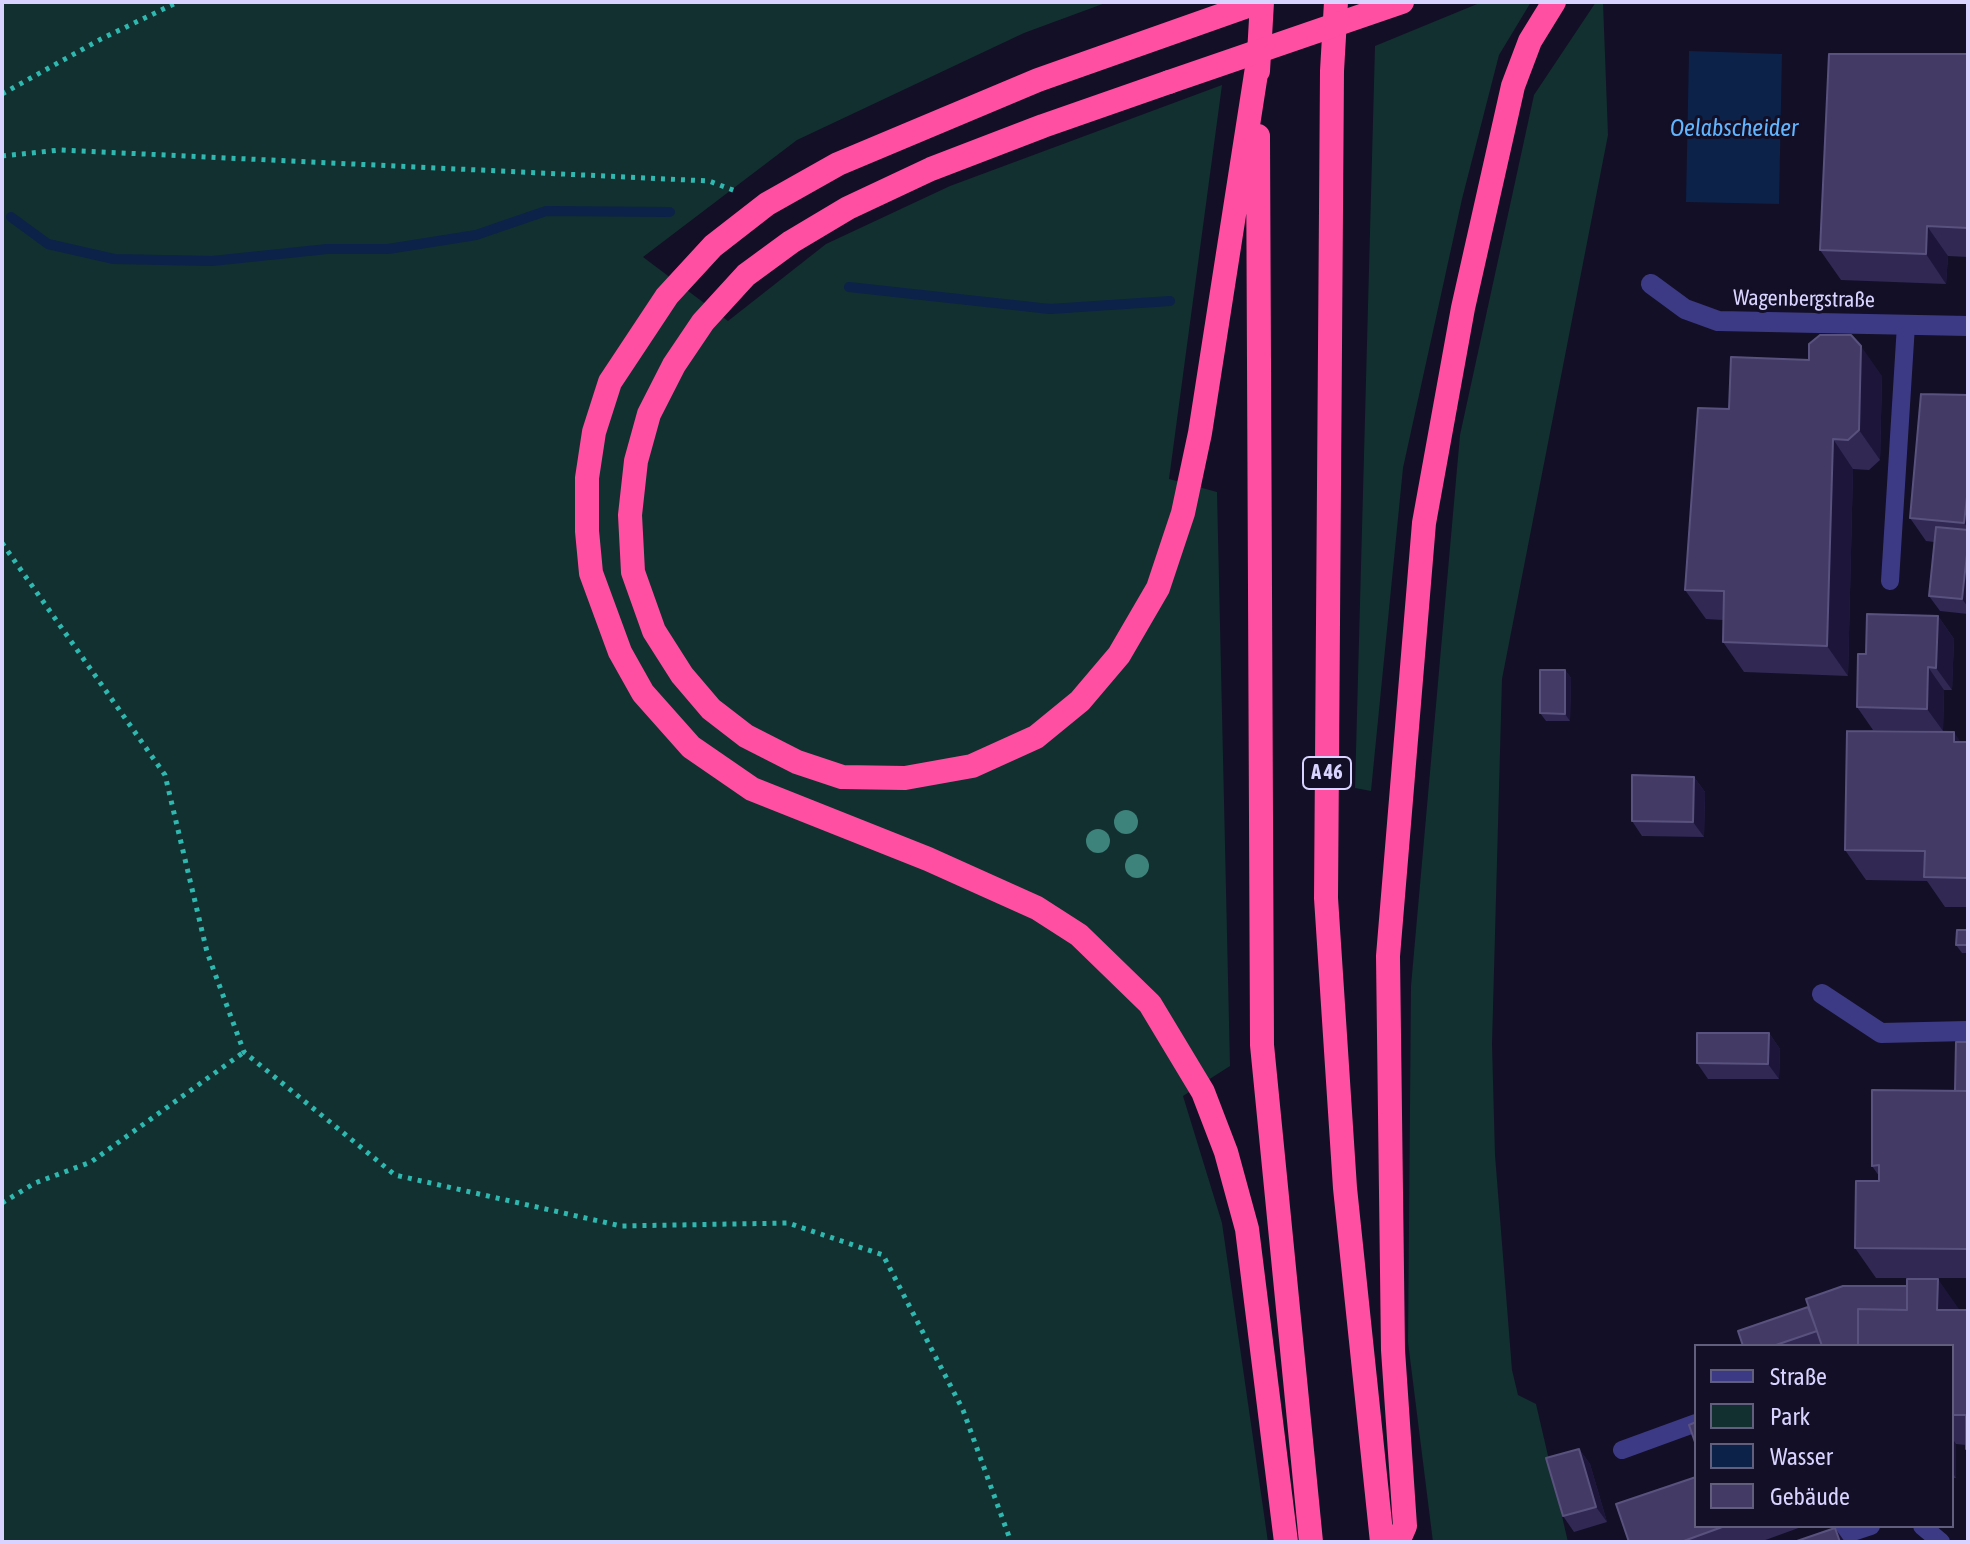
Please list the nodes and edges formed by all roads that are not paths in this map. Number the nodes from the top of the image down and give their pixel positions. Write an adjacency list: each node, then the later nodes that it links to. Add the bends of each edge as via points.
1 (1260, 2): 5 (highway); 16 (highway, via 909,132 767,204 713,246 667,296 610,382 594,432 587,531 591,573 620,652 643,693 691,747 752,789 1037,908 1079,935 1150,1004 1203,1092 1247,1229)
2 (1336, 2): 18 (highway, A 46, via 1326,898 1345,1188)
3 (1402, 2): 5 (highway, bridge, via 1015,136 848,208 746,275 703,322 649,414 636,461 630,515 633,572 654,631 711,709 746,736 797,762 842,777 905,778 972,766 1036,737 1080,701 1119,655 1158,588 1183,513)
4 (1554, 2): 19 (highway, via 1530,41 1513,86 1463,308 1424,523 1388,956 1393,1350 1405,1526)
5 (1258, 61): 17 (highway, via 1262,1045)
6 (1651, 284): 7 (street, Wagenbergstraße, via 1685,309 1718,321)
7 (1906, 325): 8 (street, Wagenbergstraße); 9 (lane)
8 (1968, 326)
9 (1890, 581)
10 (1822, 994): 11 (street, via 1881,1033)
11 (1968, 1031)
12 (1694, 1424): 13 (lane)
13 (1622, 1450)
14 (1865, 1528): 20 (lane)
15 (1924, 1528): 21 (lane)
16 (1286, 1542)
17 (1311, 1542)
18 (1382, 1542)
19 (1398, 1542)
20 (1822, 1542)
21 (1941, 1542)

